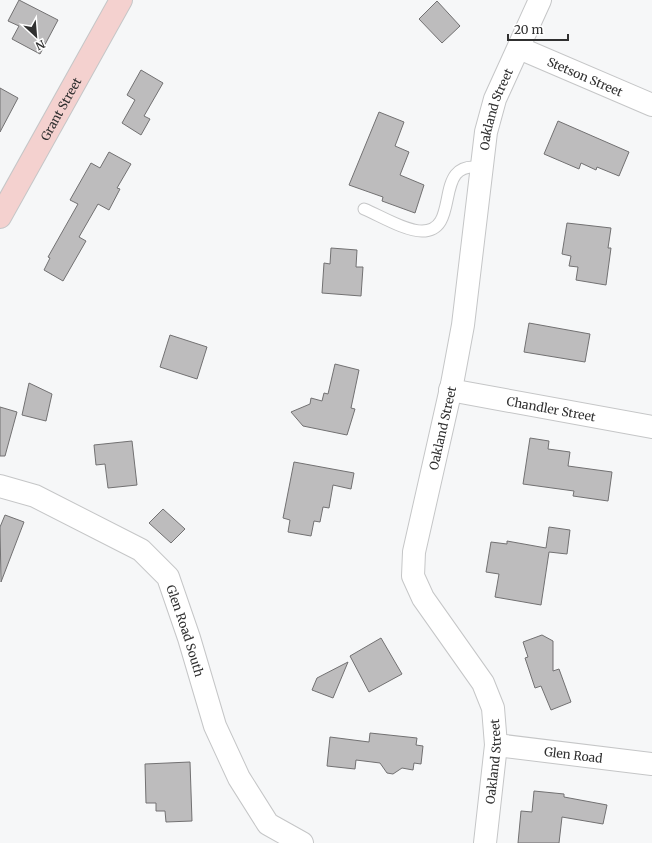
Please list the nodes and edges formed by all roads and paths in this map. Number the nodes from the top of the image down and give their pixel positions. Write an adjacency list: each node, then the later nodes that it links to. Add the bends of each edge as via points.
1 (121, 0): 7 (street, Grant Street)
2 (540, 0): 3 (street, Oakland Street)
3 (519, 48): 4 (street, Stetson Street); 5 (street, Oakland Street, via 495,99 486,132)
4 (652, 105)
5 (483, 168): 6 (lane, via 471,165 463,167 456,174 449,188 443,217 432,229 420,231); 8 (street, Oakland Street, via 463,325)
6 (364, 209)
7 (0, 217)
8 (450, 390): 9 (street, Chandler Street); 11 (street, Oakland Street, via 414,552 413,576 423,598 483,683 493,708)
9 (652, 427)
10 (0, 486): 13 (street, Glen Road South, via 35,496 141,550 168,577 216,726 239,778 268,824)
11 (496, 746): 12 (street, Glen Road); 14 (street, Oakland Street)
12 (652, 764)
13 (302, 843)
14 (485, 843)

